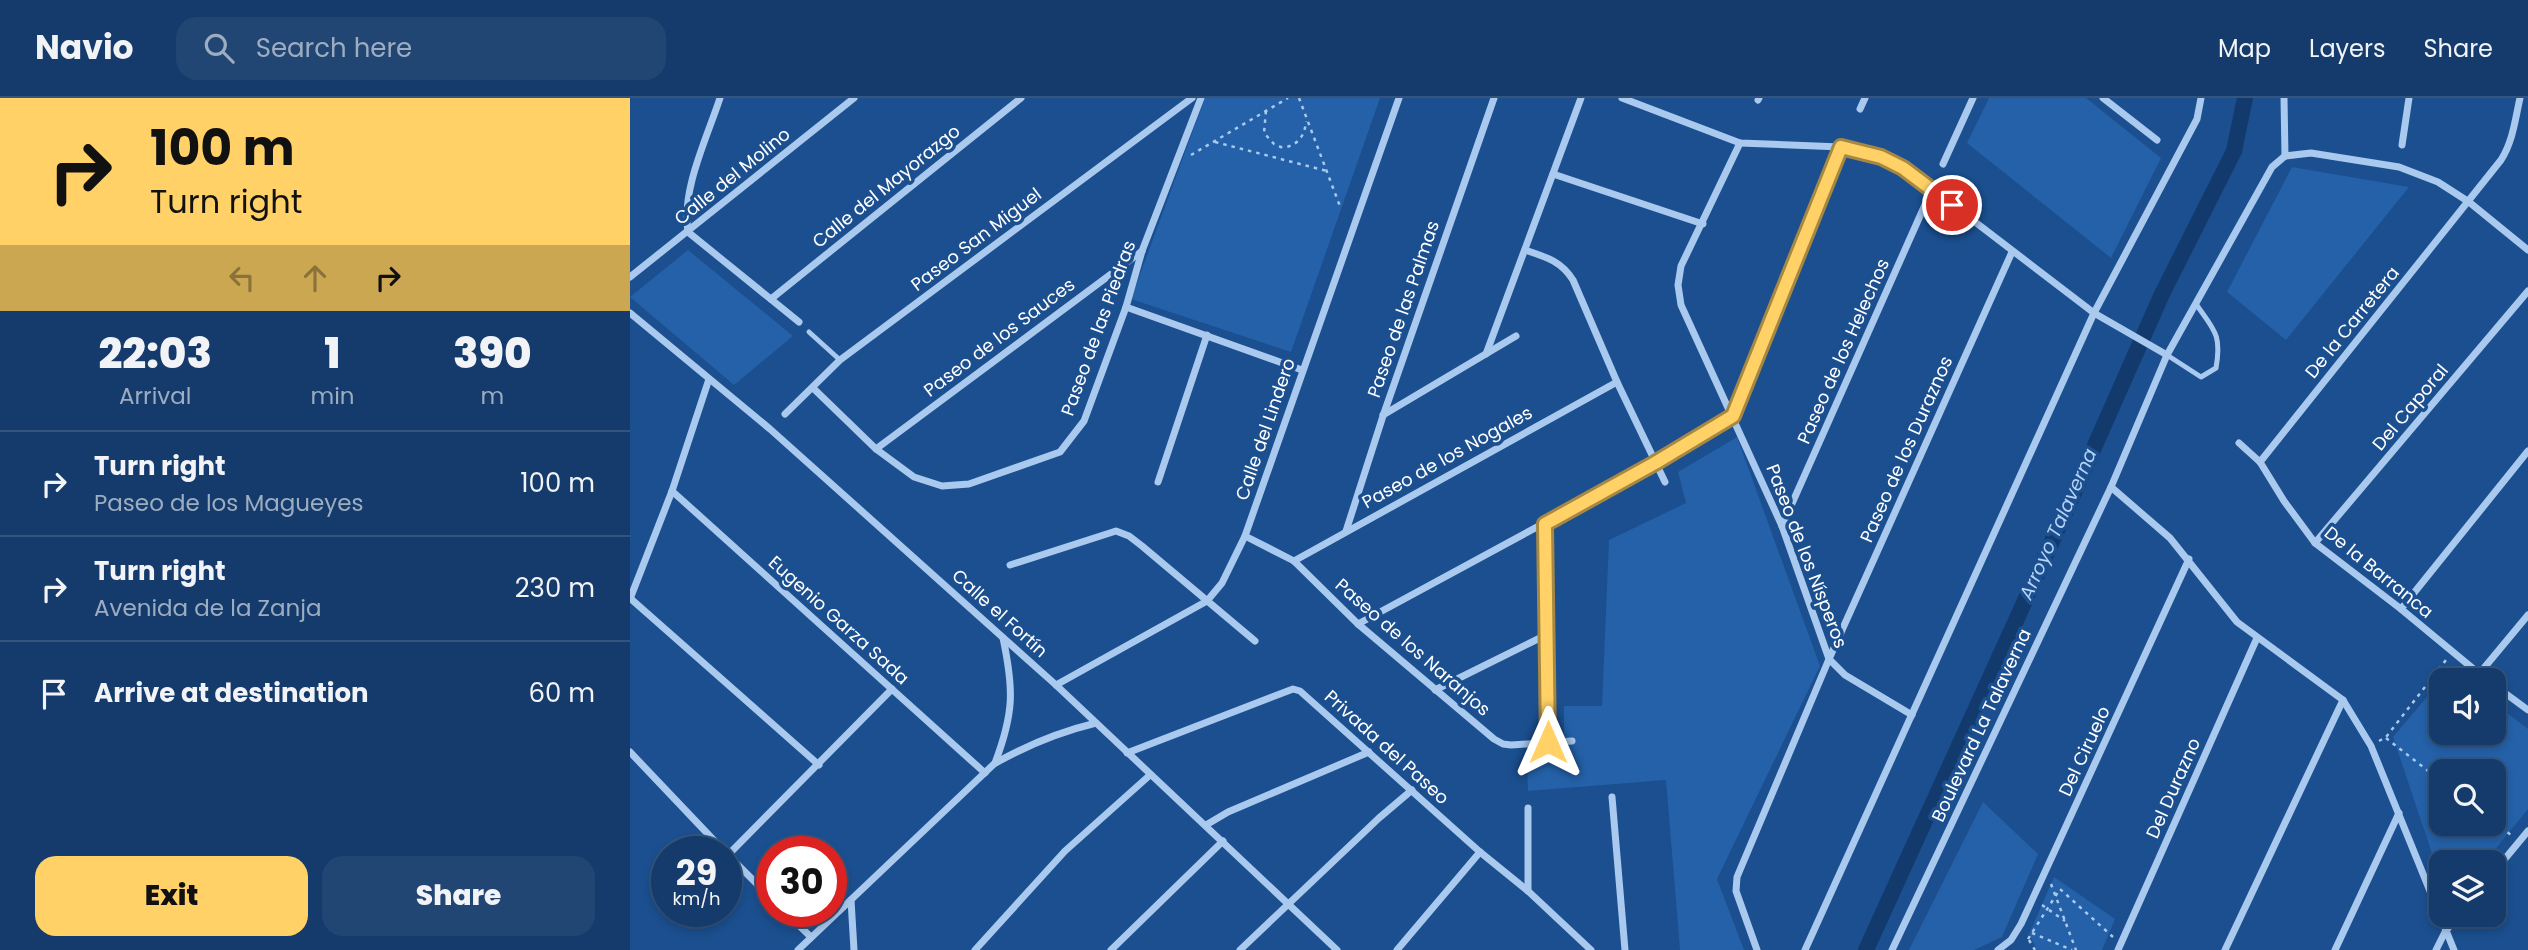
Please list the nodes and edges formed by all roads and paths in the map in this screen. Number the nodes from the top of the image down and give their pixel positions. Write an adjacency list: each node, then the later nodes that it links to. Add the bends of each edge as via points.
1 (720, 98): 36 (street, via 690,190 685,215)
2 (854, 98): 36 (street, Calle del Molino)
3 (1021, 98): 43 (street, Calle del Mayorazgo)
4 (1192, 98): 54 (street, Paseo San Miguel)
5 (1201, 98): 39 (street, Paseo de las Piedras)
6 (1289, 98): 20 (path)
7 (1299, 98): 21 (path)
8 (1399, 98): 55 (street, Calle del Lindero)
9 (1494, 98): 60 (street, Paseo de las Palmas)
10 (1581, 98): 31 (street)
11 (1623, 98): 24 (street)
12 (1865, 98): 19 (street)
13 (1973, 98): 29 (street)
14 (2104, 98): 22 (street)
15 (2201, 98): 47 (street, via 2197,118)
16 (2284, 98): 27 (street)
17 (2409, 98): 25 (street)
18 (2520, 98): 33 (street, via 2507,149)
19 (1860, 109)
20 (1266, 111): 21 (path, via 1264,133 1283,148 1300,139); 23 (path)
21 (1307, 118): 30 (path)
22 (2157, 140)
23 (1213, 141): 28 (path); 30 (path)
24 (1740, 143): 26 (street); 35 (street, Paseo de los Nísperos)
25 (2402, 145)
26 (1841, 147): 32 (street, via 1881,157); 61 (street)
27 (2285, 156): 33 (street, via 2311,153 2399,167 2438,182); 44 (street, Boulevard La Talaverna, via 2272,167)
28 (1182, 160)
29 (1943, 164)
30 (1327, 172): 34 (path)
31 (1553, 174): 35 (street); 37 (street)
32 (1932, 189): 40 (street); 72 (street, Paseo de los Helechos)
33 (2469, 202): 38 (street); 65 (street, De la Carretera)
34 (1341, 209)
35 (1703, 223): 61 (street, Paseo de los Nísperos, via 1681,266 1681,305)
36 (688, 232): 41 (street, Calle del Molino); 43 (street)
37 (1525, 250): 52 (street); 57 (street, via 1566,268)
38 (2528, 250)
39 (1142, 251): 45 (street, Paseo de las Piedras); 63 (street, Paseo de los Sauces)
40 (2012, 252): 47 (street); 89 (street, Paseo de los Duraznos)
41 (630, 277)
42 (2528, 291): 75 (street, Del Caporal)
43 (771, 299): 48 (street)
44 (2196, 304): 53 (street, Boulevard La Talaverna); 53 (lane, via 2218,336 2216,368 2202,377)
45 (1126, 307): 50 (street); 63 (street, Paseo de las Piedras, via 1084,421 1060,452 969,484 942,486 914,477)
46 (630, 313): 56 (street, Calle el Fortín)
47 (2094, 313): 53 (street); 98 (street)
48 (799, 322)
49 (809, 332): 54 (lane)
50 (1207, 335): 55 (street); 67 (street)
51 (1516, 336): 52 (street)
52 (1486, 354): 60 (street)
53 (2167, 355): 69 (street, Boulevard La Talaverna)
54 (840, 360): 58 (street, Paseo San Miguel)
55 (1302, 370): 74 (street, Calle del Lindero)
56 (709, 379): 70 (street); 85 (street, Calle el Fortín)
57 (1617, 382): 66 (street); 73 (street, Paseo de los Nogales)
58 (813, 388): 59 (street, Paseo San Miguel); 63 (street, Paseo de las Piedras)
59 (785, 414)
60 (1382, 416): 73 (street, Paseo de las Palmas)
61 (1733, 416): 66 (street); 72 (street, Paseo de los Nísperos)
62 (2239, 443): 65 (street, De la Barranca)
63 (876, 449)
64 (2528, 451): 81 (street)
65 (2260, 462): 75 (street, De la Barranca)
66 (1655, 463): 68 (street); 71 (street)
67 (1158, 482)
68 (1665, 482)
69 (2112, 487): 76 (street); 154 (street, Boulevard La Talaverna)
70 (672, 491): 79 (street); 93 (street, Eugenio Garza Sada)
71 (1545, 524): 83 (street); 84 (street)
72 (1782, 526): 89 (street, Paseo de los Nísperos)
73 (1346, 531): 77 (street, Paseo de los Nogales)
74 (1245, 536): 77 (street, Paseo de los Naranjos); 80 (street, Calle del Lindero)
75 (2315, 543): 81 (street, De la Barranca)
76 (2189, 559): 86 (street, via 2237,622); 126 (street, Del Ciruelo)
77 (1294, 561): 83 (street, Paseo de los Naranjos)
78 (1010, 565): 80 (street, via 1116,531 1142,545)
79 (630, 599): 108 (street)
80 (1208, 601): 87 (street); 92 (street, Calle del Lindero)
81 (2401, 608): 88 (street, De la Barranca)
82 (2528, 615): 91 (street)
83 (1358, 624): 94 (street, Paseo de los Naranjos)
84 (1548, 634): 94 (street); 102 (street)
85 (1003, 637): 92 (street, Calle el Fortín); 107 (street, via 1011,710)
86 (2257, 638): 96 (street); 142 (street, Del Durazno)
87 (1255, 641)
88 (2453, 652): 90 (street, De la Barranca); 100 (path)
89 (1829, 659): 98 (street, Paseo de los Nísperos, via 1845,675); 152 (street, Paseo de los Duraznos, via 1737,877 1736,891)
90 (2472, 668)
91 (2484, 668)
92 (1056, 685): 99 (street, Calle el Fortín)
93 (892, 689): 108 (street); 110 (street, Eugenio Garza Sada)
94 (1435, 690): 102 (street, Paseo de los Naranjos, via 1503,744)
95 (2506, 694): 97 (street)
96 (2343, 700): 103 (street); 158 (street)
97 (2528, 710)
98 (1912, 715): 153 (street)
99 (1096, 723): 105 (street, Calle el Fortín); 107 (street, via 1049,736)
100 (2386, 737): 103 (path); 109 (path)
101 (1572, 741): 102 (street, Paseo de los Naranjos)
102 (1548, 742)
103 (2371, 746): 115 (street)
104 (630, 752): 119 (street)
105 (1127, 752): 106 (street, Privada del Paseo, via 1296,689); 111 (street, Calle el Fortín)
106 (1369, 752): 112 (street, Privada del Paseo); 116 (street)
107 (994, 764): 110 (street)
108 (819, 765): 120 (street)
109 (2429, 771)
110 (985, 773): 131 (street)
111 (1150, 775): 116 (street, Calle el Fortín); 145 (street, via 1065,851)
112 (1412, 790): 123 (street, Privada del Paseo); 132 (street)
113 (1612, 797): 151 (street)
114 (1528, 808): 128 (street)
115 (2399, 814): 138 (street); 159 (street)
116 (1206, 825): 121 (street, Calle el Fortín)
117 (2528, 831): 122 (street)
118 (2506, 832): 122 (path)
119 (709, 836)
120 (742, 839)
121 (1223, 841): 132 (street, Calle el Fortín); 146 (street)
122 (2519, 842): 124 (street)
123 (1480, 852): 128 (street, Privada del Paseo); 149 (street)
124 (2506, 858)
125 (742, 869): 127 (street)
126 (2046, 870): 129 (path); 130 (street, Del Ciruelo)
127 (756, 883)
128 (1528, 891): 150 (street, Privada del Paseo)
129 (2055, 895): 133 (path); 134 (path); 142 (path, via 2060,889 2066,892)
130 (2033, 898): 133 (path); 135 (street, Del Ciruelo)
131 (851, 900): 140 (street); 144 (street)
132 (1287, 904): 147 (street); 148 (street, Calle el Fortín)
133 (2047, 908): 134 (path); 139 (path)
134 (2065, 921): 157 (path)
135 (2021, 924): 141 (path); 155 (street, Del Ciruelo)
136 (801, 927): 140 (street)
137 (2449, 927): 138 (street)
138 (2445, 932): 160 (street); 161 (street)
139 (2032, 933): 141 (path); 157 (path)
140 (811, 937): 143 (street)
141 (2028, 939): 156 (path)
142 (2119, 947)
143 (798, 950)
144 (854, 950)
145 (975, 950)
146 (1111, 950)
147 (1240, 950)
148 (1337, 950)
149 (1397, 950)
150 (1591, 950)
151 (1625, 950)
152 (1758, 950)
153 (1805, 950)
154 (1892, 950)
155 (1998, 950)
156 (2035, 950)
157 (2074, 950)
158 (2225, 950)
159 (2335, 950)
160 (2436, 950)
161 (2454, 950)

